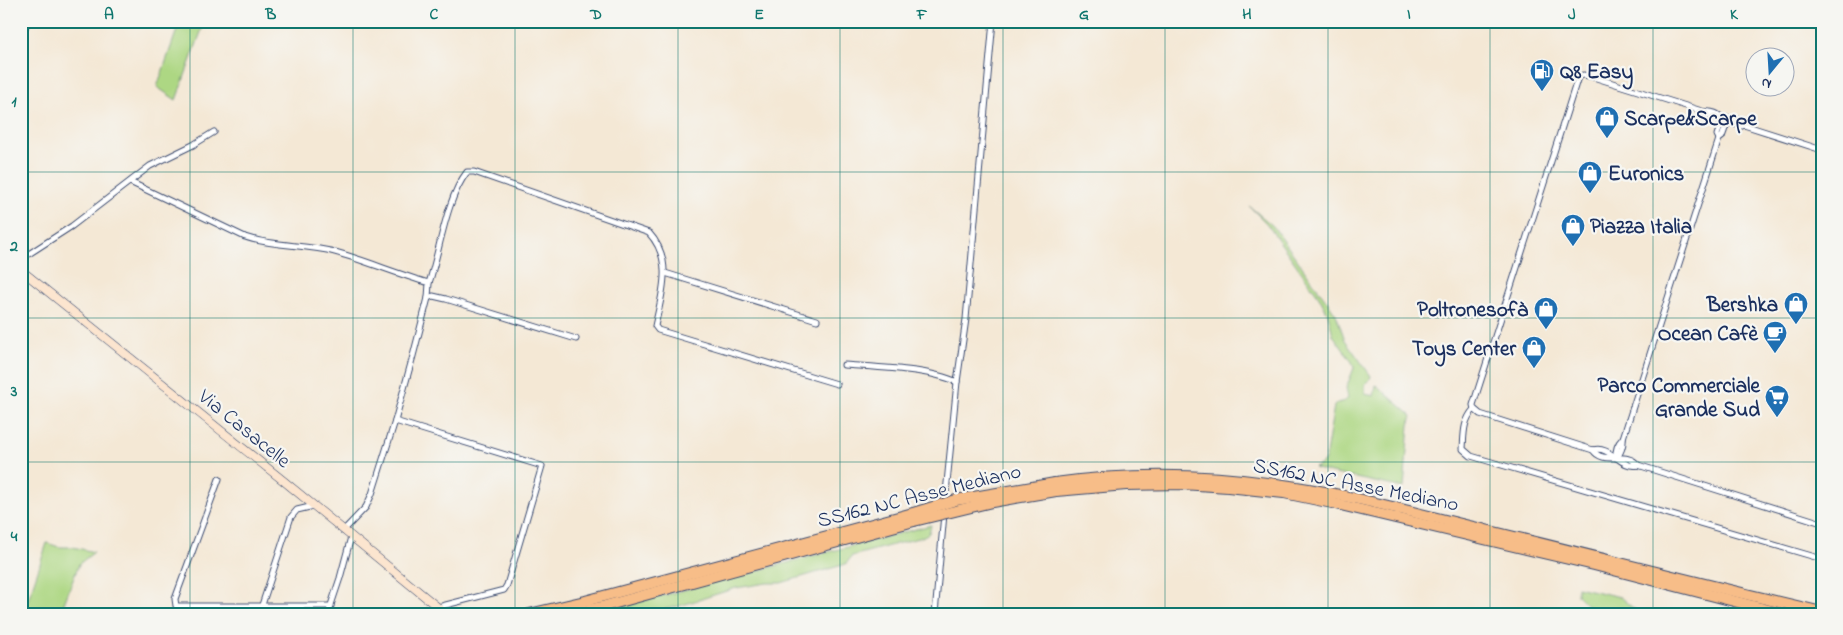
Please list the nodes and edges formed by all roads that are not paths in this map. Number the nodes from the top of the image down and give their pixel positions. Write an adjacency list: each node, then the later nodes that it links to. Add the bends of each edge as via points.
1 (28, 21): 3 (street)
2 (993, 21): 16 (street, via 966,319)
3 (21, 36)
4 (1725, 119): 6 (street); 18 (street, via 1590,76 1578,77 1474,400); 20 (street, via 1726,126 1719,139 1623,438 1618,442)
5 (214, 132): 7 (street, via 150,166)
6 (1822, 150)
7 (130, 182): 8 (street); 11 (street, via 261,242 335,252)
8 (21, 259)
9 (21, 270): 22 (street, Via Casacelle)
10 (664, 273): 11 (street, via 661,250 649,233 467,172 447,218); 13 (street); 17 (street, via 655,326 658,330)
11 (429, 283): 12 (street)
12 (428, 298): 14 (street, via 446,298); 19 (street)
13 (818, 320)
14 (576, 339)
15 (844, 365): 16 (street, via 917,372)
16 (957, 382): 37 (street)
17 (837, 384)
18 (1474, 410): 20 (street, via 1593,450 1610,459); 28 (street, via 1464,425 1464,449 1471,456)
19 (395, 421): 25 (street, via 372,494); 31 (street, via 542,466 507,586 504,590)
20 (1617, 458): 24 (street, via 1622,463 1638,465)
21 (219, 479): 29 (street, via 175,604)
22 (314, 506): 25 (street, Via Casacelle); 29 (street, via 297,510 291,517)
23 (913, 517): 27 (highway, SS162 NC Asse Mediano, bridge, via 1056,487 1176,480 1284,493 1398,513); 35 (highway, SS162 NC Asse Mediano); 36 (highway, SS162 NC Asse Mediano)
24 (1822, 523)
25 (344, 531): 26 (street, Via Casacelle)
26 (351, 537): 30 (street); 31 (street, Via Casacelle)
27 (1497, 538): 32 (highway, SS162 NC Asse Mediano); 38 (highway, SS162 NC Asse Mediano)
28 (1822, 559)
29 (262, 606): 30 (street)
30 (331, 606): 33 (street)
31 (438, 607): 34 (street, Via Casacelle)
32 (1822, 612)
33 (328, 614)
34 (446, 614)
35 (528, 614)
36 (570, 614)
37 (935, 614)
38 (1784, 614)

